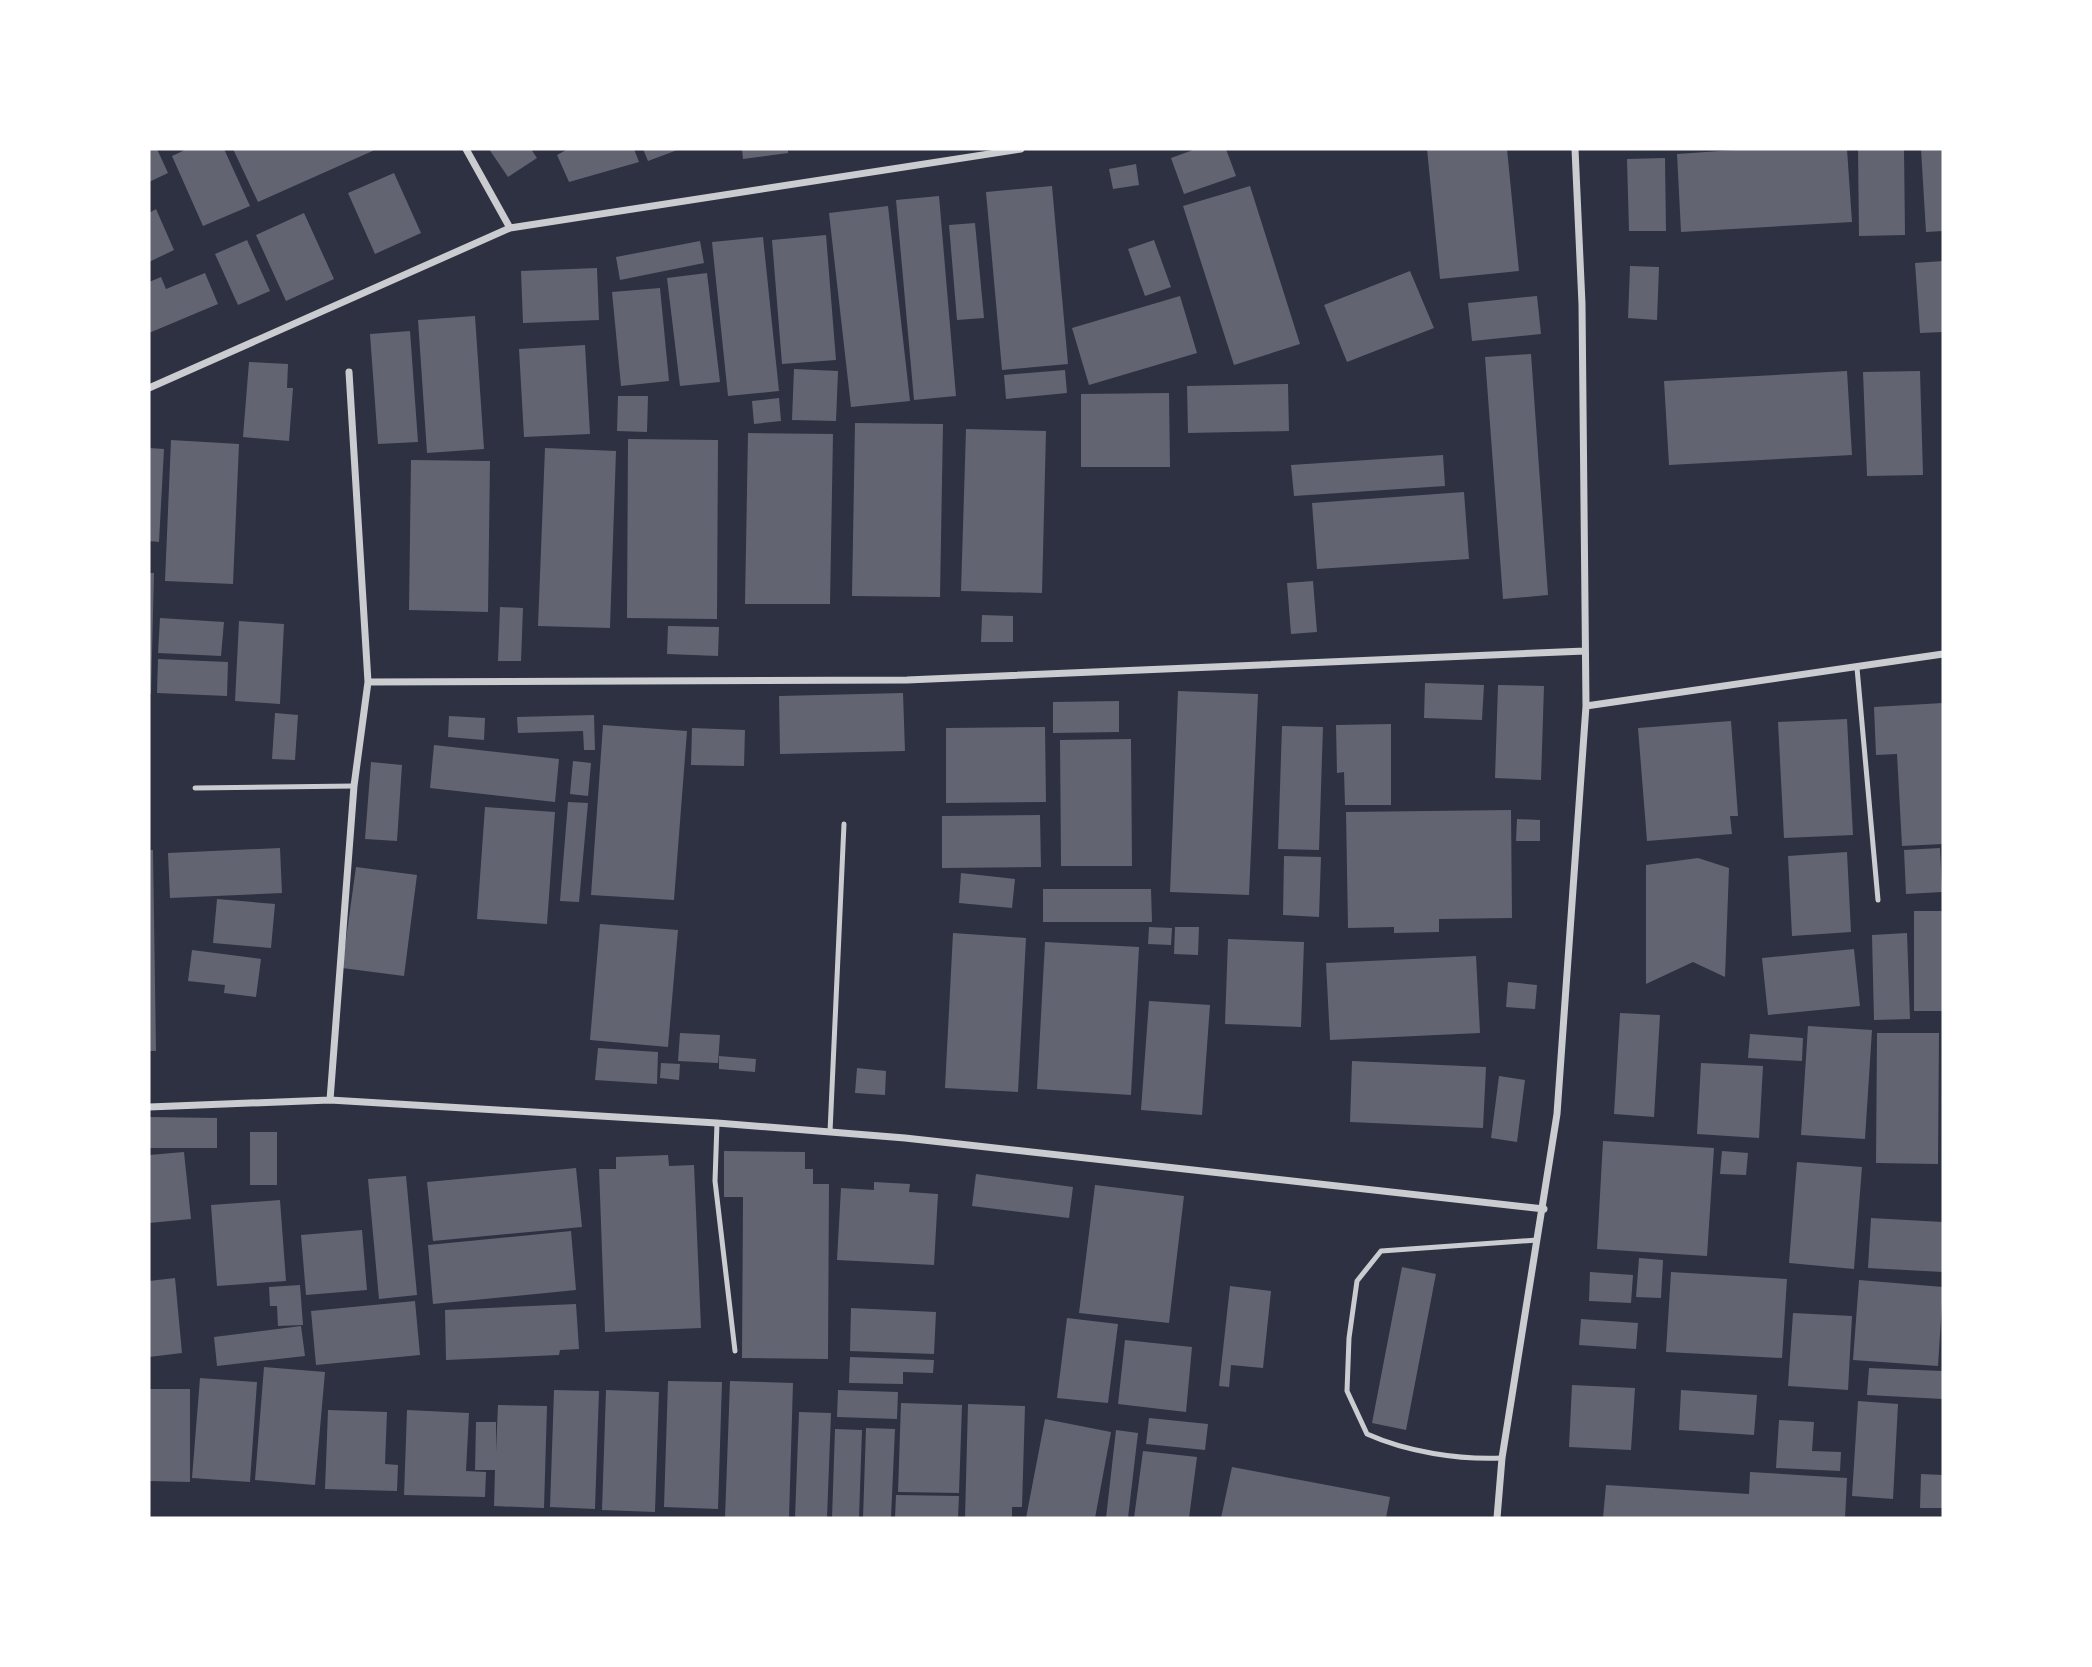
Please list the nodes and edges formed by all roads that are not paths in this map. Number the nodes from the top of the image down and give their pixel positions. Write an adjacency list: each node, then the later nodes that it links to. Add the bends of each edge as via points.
1 (466, 149): 4 (street)
2 (1020, 149): 4 (street)
3 (1575, 149): 7 (street, via 1582,304)
4 (510, 228): 6 (street)
5 (349, 372): 10 (street)
6 (149, 388)
7 (1585, 651): 10 (street, via 907,680); 11 (street)
8 (1943, 654): 9 (street)
9 (1857, 668): 11 (street); 15 (lane)
10 (368, 682): 12 (street)
11 (1586, 706): 20 (street, via 1557,1114)
12 (354, 786): 13 (lane); 16 (street)
13 (195, 788)
14 (844, 824): 19 (lane)
15 (1878, 900)
16 (330, 1100): 17 (street); 18 (street)
17 (149, 1107)
18 (717, 1123): 19 (street); 22 (lane, via 715,1181)
19 (830, 1132): 20 (street)
20 (1544, 1209): 21 (street)
21 (1537, 1240): 23 (street); 23 (lane, via 1381,1251 1357,1281 1347,1391 1367,1434 1389,1444 1481,1459)
22 (735, 1351)
23 (1502, 1458): 24 (street)
24 (1497, 1518)

